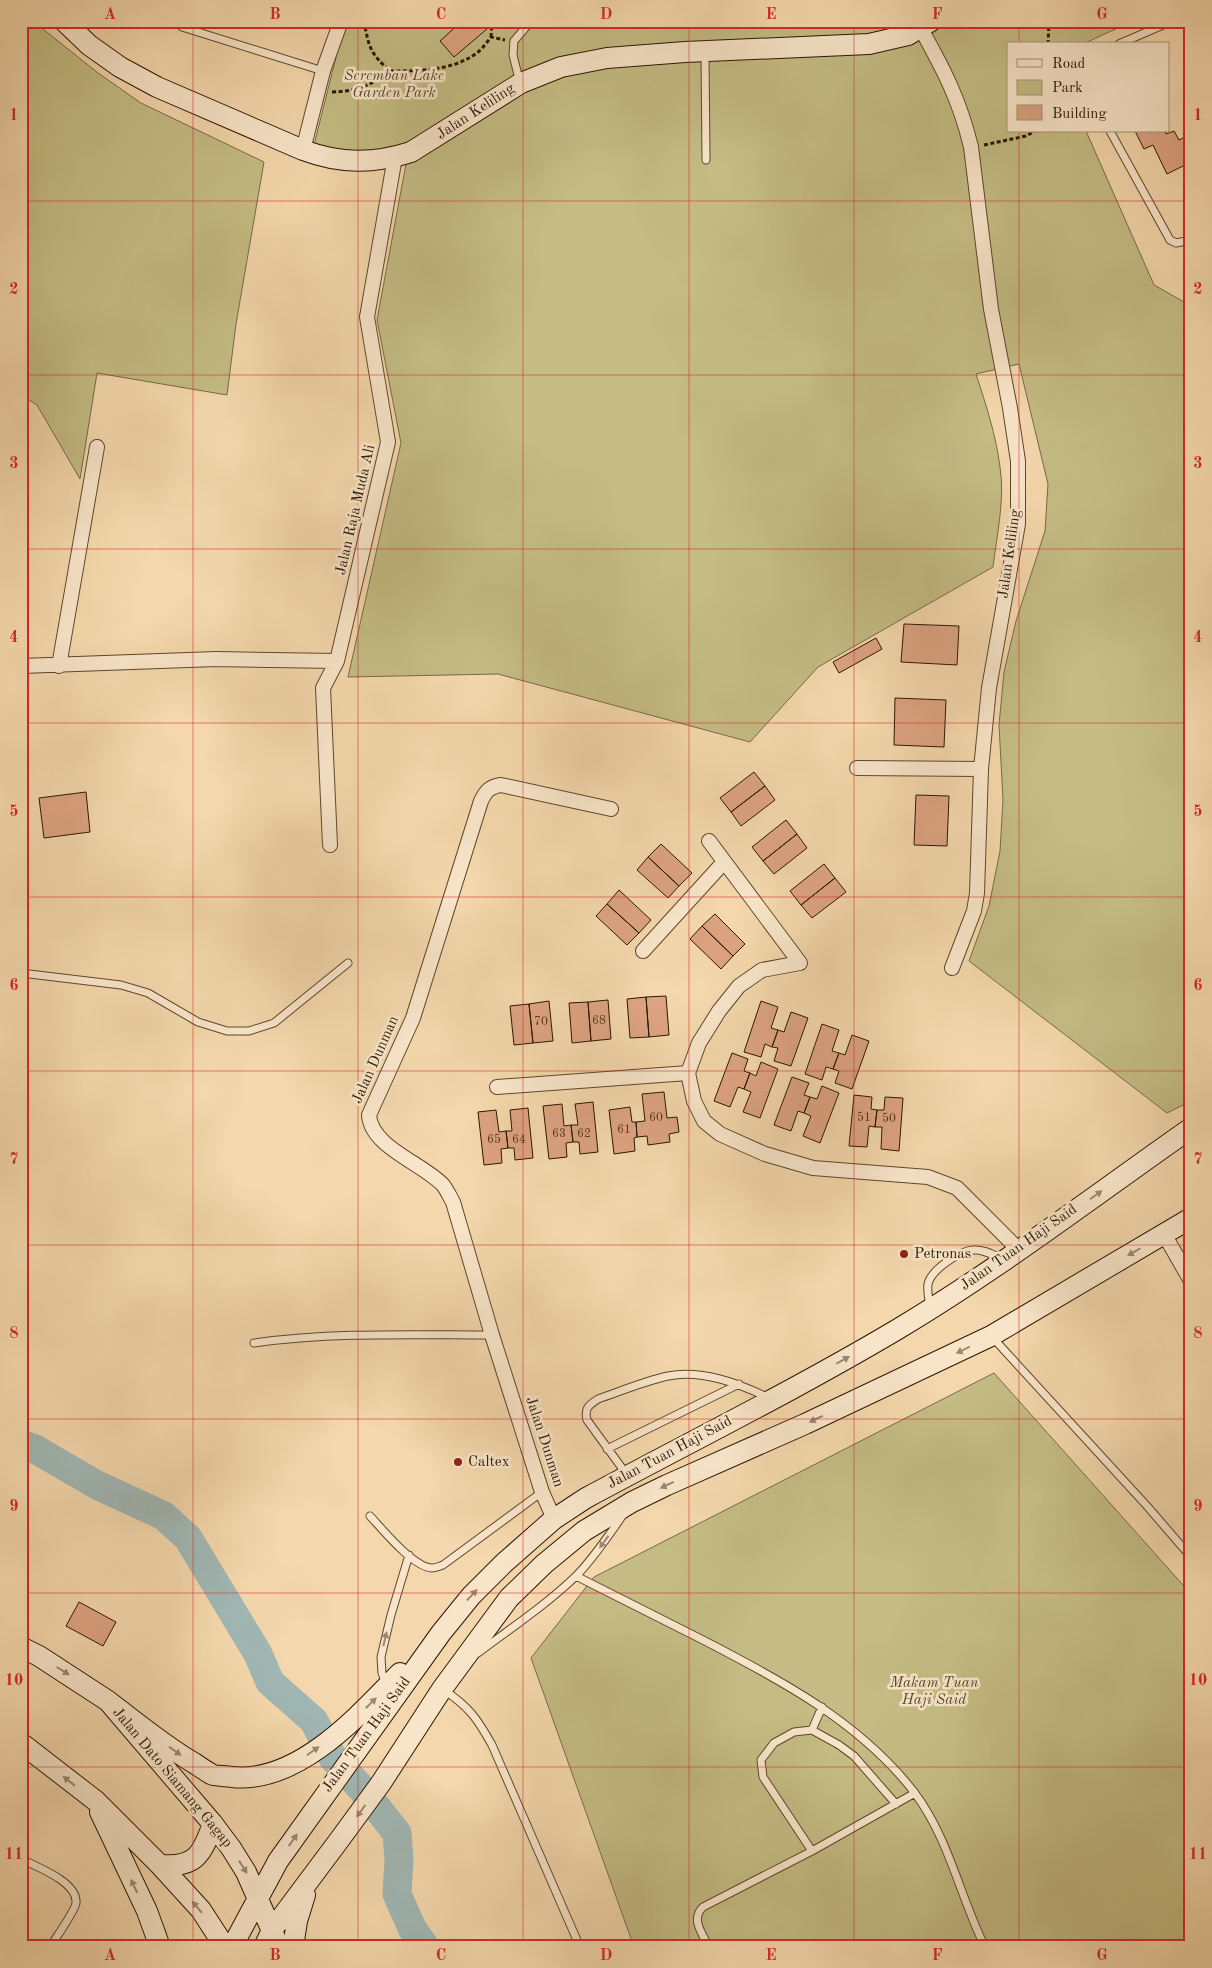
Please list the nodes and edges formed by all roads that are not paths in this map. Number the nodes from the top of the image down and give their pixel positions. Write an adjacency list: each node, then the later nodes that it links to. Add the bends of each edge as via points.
1 (64, 21): 12 (main road, Jalan Keliling, via 89,45 157,87)
2 (177, 21): 9 (lane, via 182,27)
3 (341, 21): 9 (street)
4 (530, 21): 10 (lane, via 514,42 513,55)
5 (1172, 21): 7 (lane)
6 (926, 25): 8 (main road, Jalan Keliling, via 908,35 869,44); 21 (street, Jalan Keliling, via 954,92 971,147 991,309 1018,461 1018,524 989,688)
7 (1124, 42)
8 (705, 51): 10 (main road, Jalan Keliling, via 607,58 561,67); 14 (lane)
9 (323, 71): 12 (street)
10 (520, 83): 13 (main road, Jalan Keliling, via 430,141)
11 (1111, 132): 15 (lane, via 1170,240 1176,243)
12 (303, 150): 13 (main road, Jalan Keliling, via 324,158 348,161)
13 (395, 157): 17 (street, Jalan Raja Muda Ali, via 367,317 388,442)
14 (706, 160)
15 (1191, 240)
16 (97, 447): 19 (street)
17 (337, 661): 19 (street, via 216,660); 24 (street, Jalan Raja Muda Ali, via 323,688)
18 (21, 666): 19 (street)
19 (59, 666)
20 (857, 768): 21 (street)
21 (982, 769): 28 (street, Jalan Keliling, via 977,893 974,911)
22 (611, 809): 38 (street, Jalan Dunman, via 500,785 486,791 413,1018 369,1114 376,1134 444,1186 453,1202)
23 (709, 841): 25 (street)
24 (330, 845)
25 (724, 862): 26 (street); 30 (street, via 800,963 762,970 739,986 698,1043)
26 (643, 951)
27 (348, 963): 29 (lane, via 274,1023 249,1031 227,1031 198,1022 148,993 121,985)
28 (952, 968)
29 (21, 973)
30 (688, 1072): 31 (street); 35 (street, via 694,1101 704,1121 720,1134 765,1154 813,1168 928,1177 957,1188)
31 (497, 1088)
32 (1191, 1128): 35 (main road, Jalan Tuan Haji Said, one-way to 32)
33 (1191, 1218): 34 (main road, Jalan Tuan Haji Said)
34 (1164, 1234): 36 (street); 39 (main road, Jalan Tuan Haji Said, one-way to 39)
35 (1011, 1255): 37 (main road, Jalan Tuan Haji Said); 37 (lane, via 974,1249 956,1256 933,1274 928,1283)
36 (1191, 1281)
37 (930, 1308): 42 (main road, Jalan Tuan Haji Said, one-way to 37)
38 (492, 1335): 40 (lane, via 349,1336); 45 (street, Jalan Dunman)
39 (991, 1336): 46 (main road, Jalan Tuan Haji Said, one-way to 46); 50 (lane)
40 (254, 1343)
41 (739, 1384): 42 (lane); 43 (lane); 43 (lane, via 698,1376 670,1376 598,1399 588,1406 585,1413)
42 (772, 1399): 44 (main road, Jalan Tuan Haji Said)
43 (608, 1448): 44 (lane)
44 (627, 1476): 48 (main road, Jalan Tuan Haji Said)
45 (542, 1492): 48 (street, Jalan Dunman); 49 (lane, via 443,1565 433,1568 422,1565)
46 (632, 1502): 51 (lane, one-way to 51, via 602,1546); 54 (main road, Jalan Tuan Haji Said, via 584,1531 544,1564 510,1598)
47 (370, 1516): 49 (lane)
48 (554, 1518): 52 (main road, Jalan Tuan Haji Said, one-way to 48, via 470,1596)
49 (409, 1555): 55 (lane, one-way to 49, via 380,1657)
50 (1191, 1557)
51 (576, 1576): 54 (lane); 58 (lane, via 768,1673)
52 (441, 1633): 55 (main road); 69 (main road, Jalan Tuan Haji Said, one-way to 52, via 321,1799)
53 (21, 1647): 57 (main road, Jalan Dato Siamang Gagap, one-way to 57)
54 (456, 1670): 56 (main road, Jalan Tuan Haji Said)
55 (387, 1687): 57 (main road, one-way to 55, via 178,1754 214,1775 242,1778 268,1775 292,1766 350,1724)
56 (442, 1689): 68 (main road, Jalan Tuan Haji Said, one-way to 68, via 381,1782); 76 (lane, via 463,1703 478,1720 492,1745)
57 (108, 1701): 64 (main road, Jalan Dato Siamang Gagap)
58 (822, 1707): 59 (lane); 61 (lane, via 878,1752)
59 (812, 1730): 63 (lane, via 854,1756); 65 (lane, via 794,1732 774,1743 761,1760 763,1777)
60 (21, 1743): 62 (main road, one-way to 60)
61 (915, 1793): 63 (lane); 78 (lane, via 938,1831)
62 (96, 1802): 67 (main road); 72 (main road, one-way to 62)
63 (896, 1804): 65 (lane)
64 (213, 1824): 67 (main road, via 202,1852 191,1861 177,1866); 69 (main road, Jalan Dato Siamang Gagap, one-way to 69, via 246,1872)
65 (812, 1852): 77 (lane, via 703,1907 696,1917)
66 (21, 1859): 71 (lane, via 66,1883 75,1892 76,1904)
67 (160, 1865): 73 (main road, one-way to 67, via 201,1910)
68 (309, 1881): 70 (main road, Jalan Tuan Haji Said); 75 (main road)
69 (258, 1896): 70 (main road, Jalan Dato Siamang Gagap); 74 (main road, Jalan Tuan Haji Said)
70 (272, 1941)
71 (50, 1947)
72 (160, 1947)
73 (225, 1947)
74 (232, 1947)
75 (293, 1947)
76 (580, 1947)
77 (709, 1947)
78 (986, 1947)

